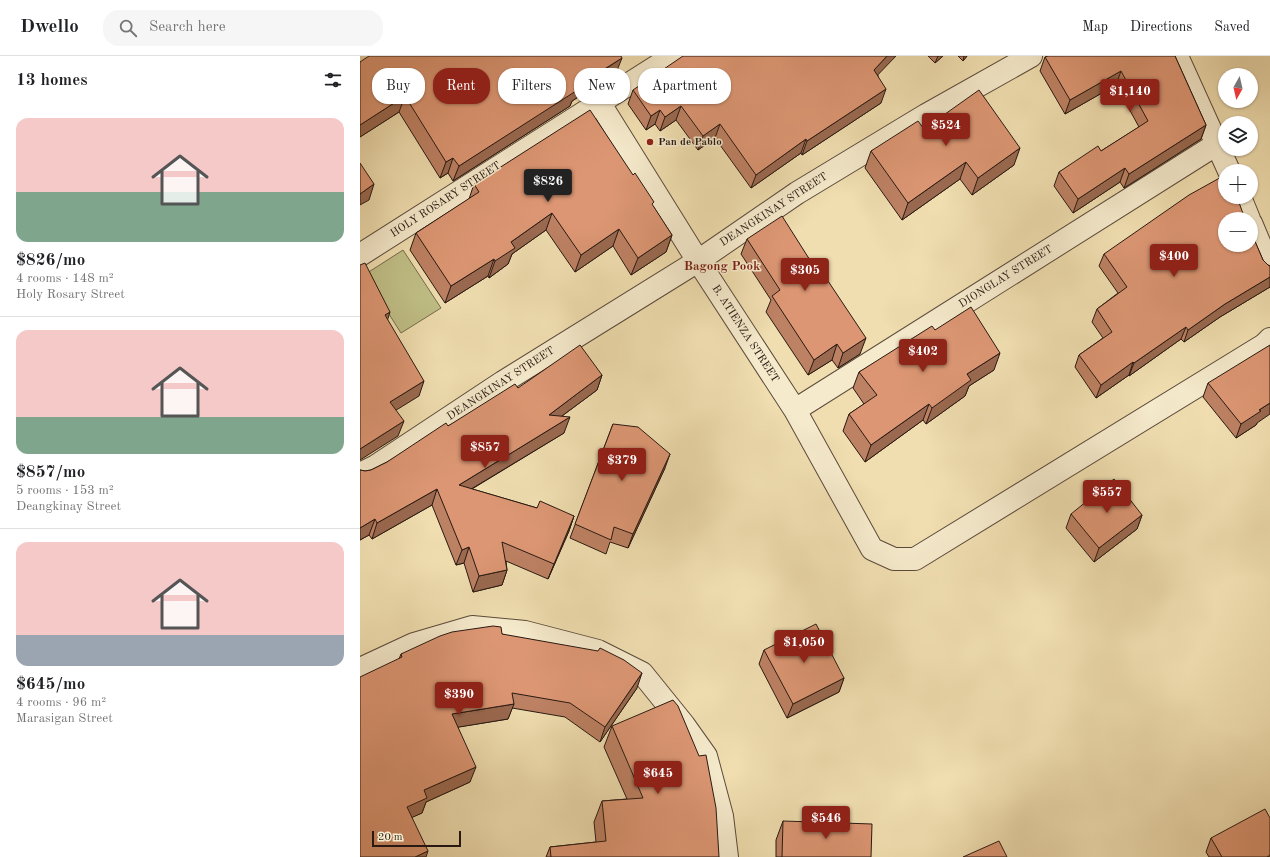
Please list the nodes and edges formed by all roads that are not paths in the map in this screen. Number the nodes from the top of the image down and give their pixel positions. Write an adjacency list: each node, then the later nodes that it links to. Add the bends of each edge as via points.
1 (673, 56): 4 (street, HOLY ROSARY STREET)
2 (1031, 56): 11 (street, DEANGKINAY STREET, via 797,193)
3 (1177, 56): 7 (street)
4 (630, 83)
5 (596, 104): 10 (street, HOLY ROSARY STREET)
6 (600, 104): 11 (street, B. ATIENZA STREET)
7 (1217, 144): 8 (street); 14 (street, DIONGLAY STREET)
8 (1226, 164)
9 (1258, 240): 12 (street)
10 (360, 255)
11 (698, 261): 14 (street, B. ATIENZA STREET); 15 (street, DEANGKINAY STREET)
12 (1270, 268)
13 (1270, 339): 14 (street, B. ATIENZA STREET, via 1258,349 915,559 894,559 872,549)
14 (795, 410)
15 (360, 474)
16 (360, 670): 17 (street, via 414,644 472,628 525,632 598,651 642,673 706,756 722,816)
17 (727, 857)

